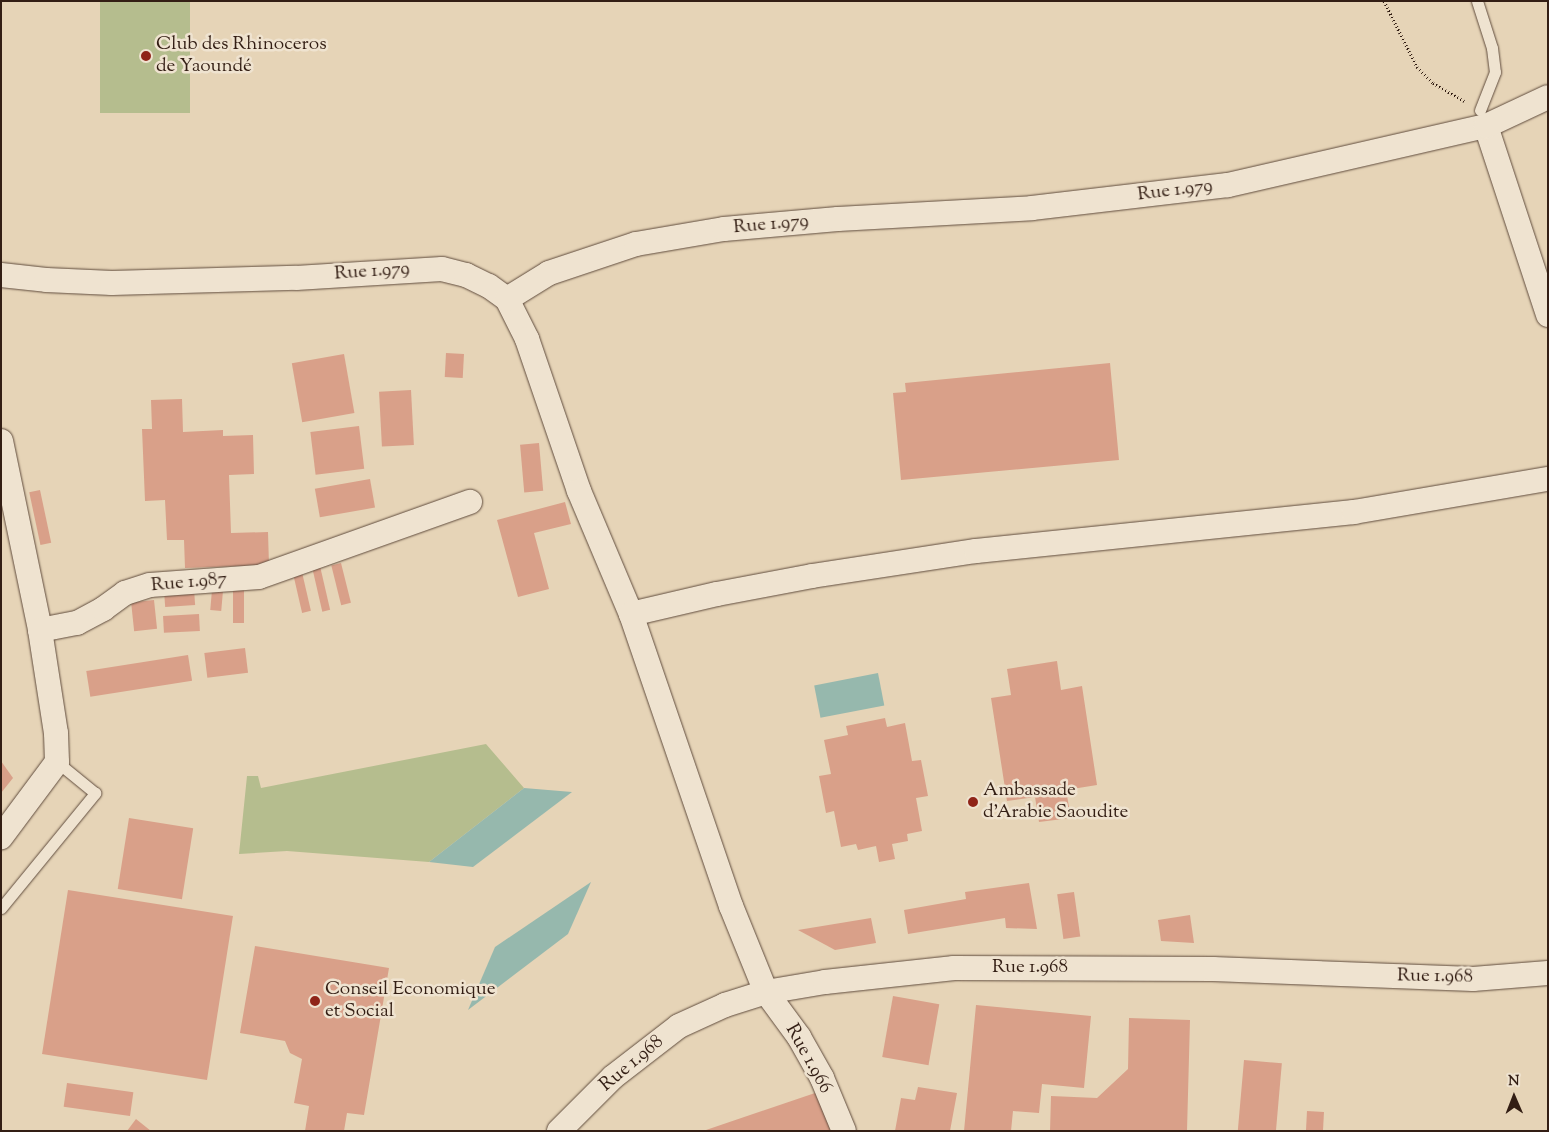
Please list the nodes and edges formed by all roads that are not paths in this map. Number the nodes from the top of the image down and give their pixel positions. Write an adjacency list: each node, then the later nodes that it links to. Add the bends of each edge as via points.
1 (1477, 1): 3 (lane, via 1492,48 1495,72)
2 (1548, 97): 3 (street, Rue 1.979)
3 (1483, 118): 5 (street, Rue 1.979, via 1228,185 1032,208 724,229 636,244 549,273); 6 (street)
4 (1, 275): 5 (street, Rue 1.979, via 112,283 296,278 442,269 466,275)
5 (507, 299): 10 (street, Rue 1.966, via 527,339 579,491)
6 (1548, 316)
7 (1, 441): 11 (street)
8 (1548, 479): 10 (street, via 1354,512 976,551 812,576)
9 (470, 502): 11 (street, Rue 1.987, via 259,577 150,585 125,593 77,623)
10 (631, 614): 16 (street, Rue 1.966, via 731,906)
11 (40, 630): 12 (street, via 56,733)
12 (57, 762): 13 (street); 14 (lane, via 95,793)
13 (1, 837)
14 (1, 908)
15 (1548, 973): 16 (street, Rue 1.968, via 1473,978 1213,969 954,968)
16 (766, 992): 17 (street, Rue 1.968, via 679,1026 613,1077); 18 (street, Rue 1.966, via 799,1037 822,1078)
17 (559, 1131)
18 (844, 1131)

